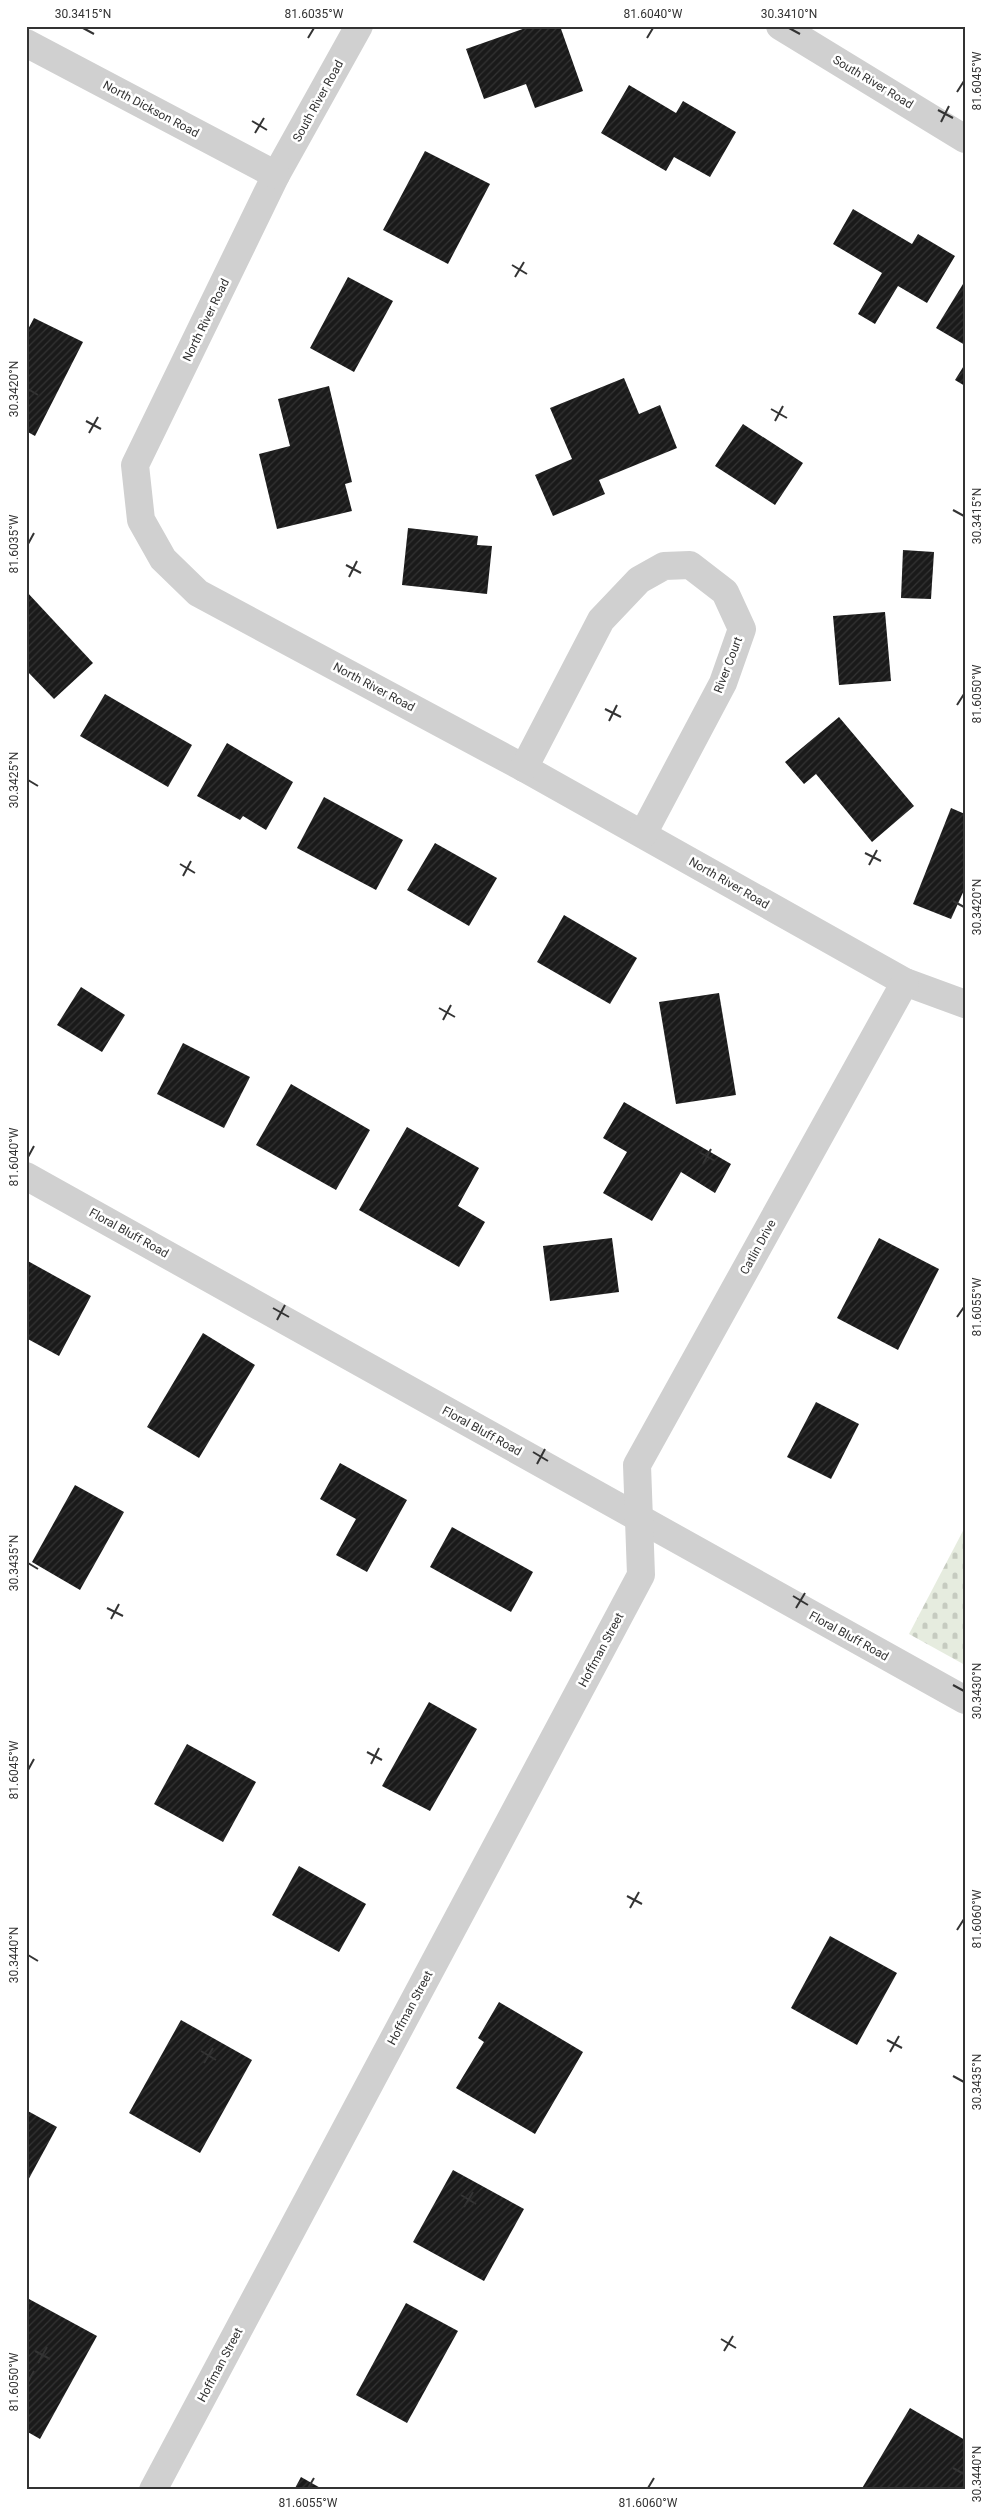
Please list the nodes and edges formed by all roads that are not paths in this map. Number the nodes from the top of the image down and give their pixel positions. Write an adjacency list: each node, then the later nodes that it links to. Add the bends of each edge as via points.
1 (359, 26): 5 (street, South River Road)
2 (780, 26): 4 (street, South River Road)
3 (26, 43): 5 (street, North Dickson Road)
4 (965, 138)
5 (276, 175): 6 (street, North River Road, via 135,465 141,520 163,559 198,592)
6 (524, 768): 7 (street, North River Road); 7 (street, River Court, via 601,620 640,580 664,566 690,565 725,592 742,629 723,683)
7 (643, 834): 8 (street, North River Road)
8 (905, 982): 9 (street, North River Road); 11 (street, Catlin Drive, via 637,1465)
9 (965, 1004)
10 (26, 1176): 11 (street, Floral Bluff Road)
11 (639, 1519): 12 (street, Floral Bluff Road); 13 (street, Hoffman Street, via 641,1574)
12 (965, 1700)
13 (153, 2490)

